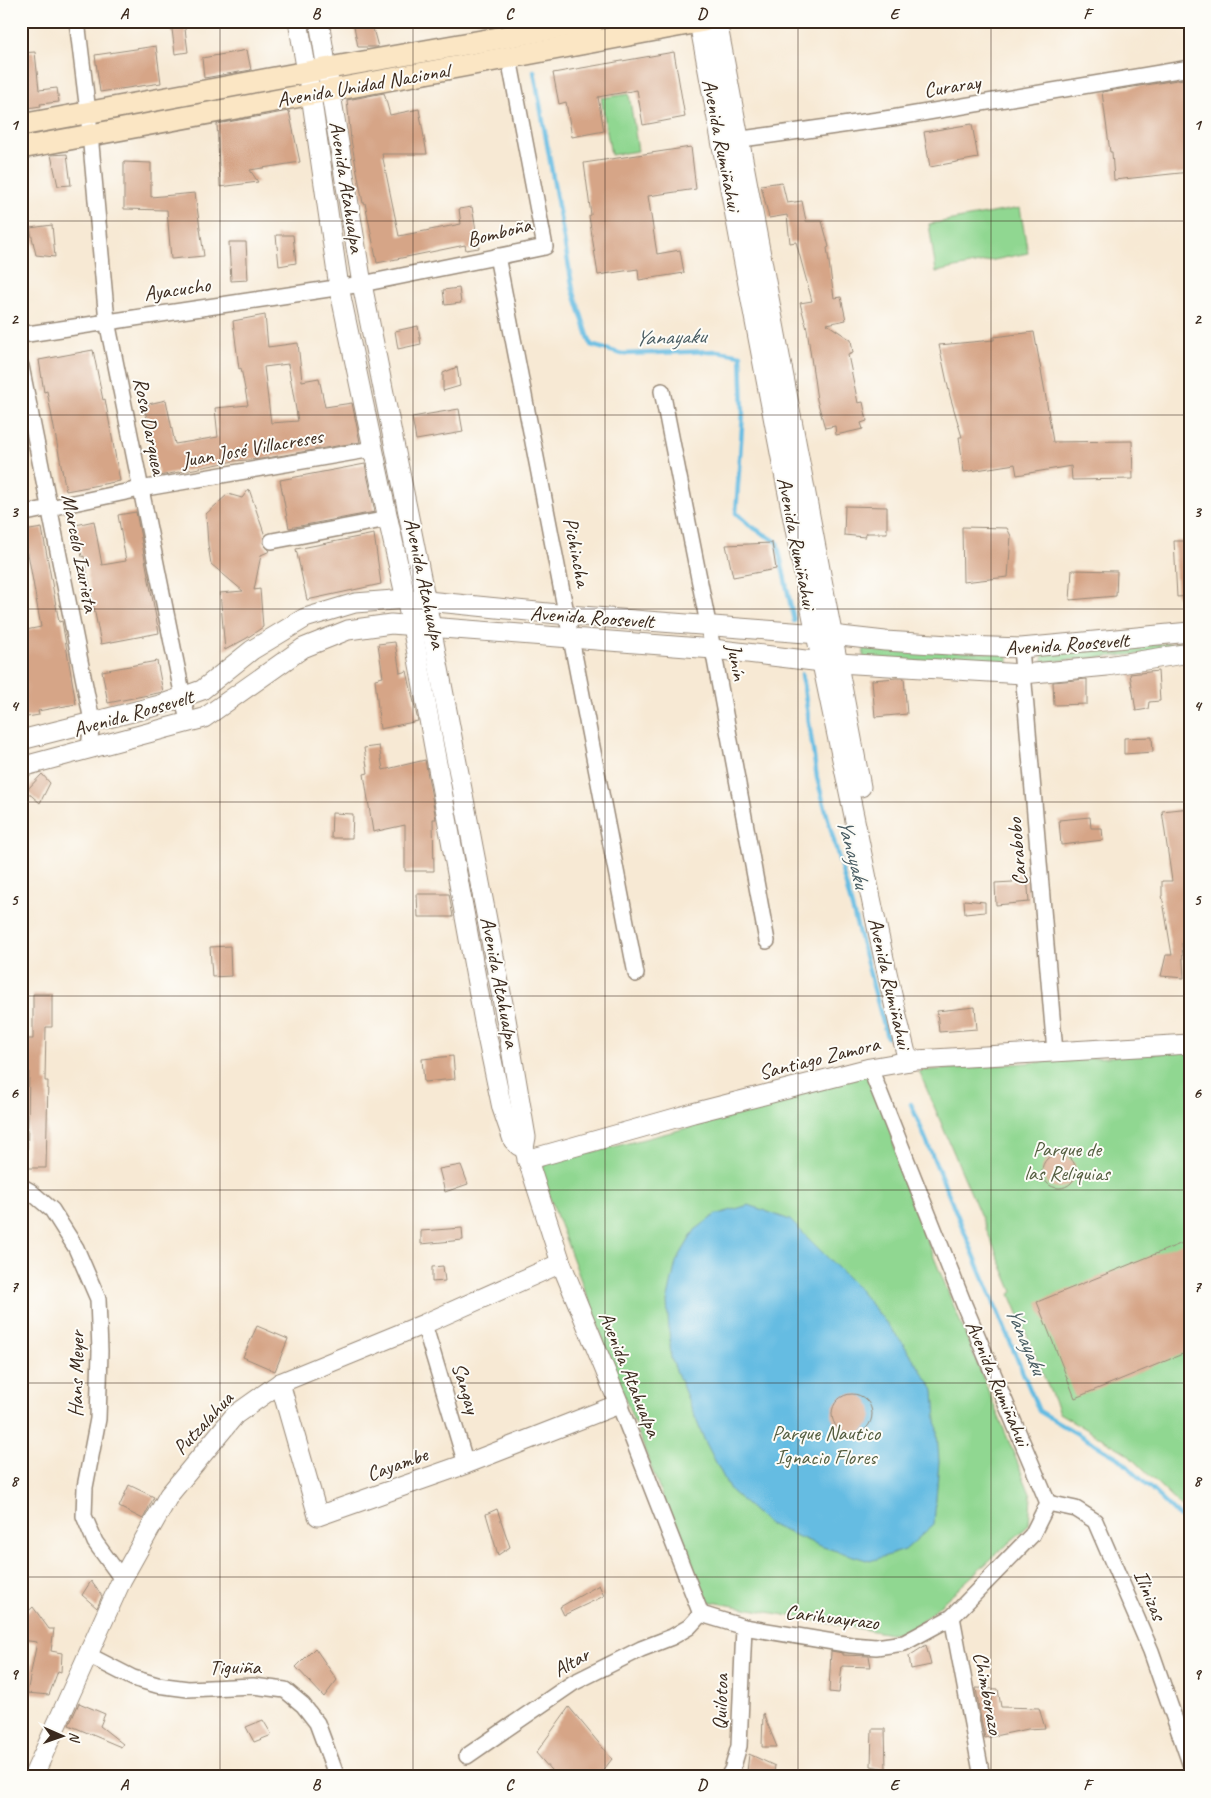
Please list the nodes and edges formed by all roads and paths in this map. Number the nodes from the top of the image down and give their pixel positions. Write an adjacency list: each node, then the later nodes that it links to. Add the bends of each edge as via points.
1 (77, 21): 10 (street, Rosa Darquea)
2 (298, 21): 8 (street, Avenida Atahualpa)
3 (318, 21): 8 (street, Avenida Atahualpa)
4 (595, 21): 8 (main road, Avenida Unidad Nacional)
5 (705, 22): 6 (main road, Avenida Unidad Nacional); 13 (street, Avenida Rumiñahui)
6 (509, 58): 9 (main road, Avenida Unidad Nacional); 15 (street, Bomboña, via 545,247)
7 (1190, 68): 13 (street, Curaray, via 892,118)
8 (317, 70): 9 (street, Avenida Atahualpa); 10 (main road, Avenida Unidad Nacional)
9 (320, 93): 12 (main road, Avenida Unidad Nacional); 16 (street, Avenida Atahualpa); 17 (street, Avenida Atahualpa)
10 (88, 112): 11 (main road, Avenida Unidad Nacional); 12 (street, Rosa Darquea)
11 (21, 125)
12 (90, 136): 14 (main road, Avenida Unidad Nacional); 18 (street, Rosa Darquea)
13 (730, 140): 36 (street, Avenida Rumiñahui)
14 (21, 148)
15 (497, 256): 16 (street, Bomboña); 30 (street, Pichincha)
16 (362, 284): 17 (street, Bomboña); 29 (street, Avenida Atahualpa)
17 (340, 287): 18 (street, Ayacucho); 22 (street, Avenida Atahualpa)
18 (107, 321): 19 (street, Ayacucho); 23 (street, Rosa Darquea)
19 (21, 335)
20 (21, 366): 24 (street, Marcelo Izurieta)
21 (662, 391): 32 (street, Junín)
22 (373, 449): 23 (street, Juan José Villacreses); 26 (street, Avenida Atahualpa)
23 (140, 489): 24 (street, Juan José Villacreses); 44 (street, Rosa Darquea)
24 (49, 508): 25 (street, Juan José Villacreses); 45 (street, Marcelo Izurieta)
25 (21, 514)
26 (388, 519): 27 (street); 28 (street, Avenida Atahualpa)
27 (272, 541)
28 (407, 599): 29 (street, Avenida Roosevelt); 31 (street, Avenida Atahualpa); 44 (street, Avenida Roosevelt, via 355,603 305,618 252,650 202,690)
29 (426, 601): 30 (street, Avenida Roosevelt); 33 (street, Avenida Atahualpa)
30 (568, 614): 32 (street, Avenida Roosevelt); 37 (street, Pichincha)
31 (412, 626): 33 (street, Avenida Roosevelt); 46 (street, Avenida Roosevelt, via 391,624 348,630 303,648 204,718); 56 (street, Avenida Atahualpa, via 502,1108 513,1140)
32 (708, 626): 34 (street, Avenida Roosevelt); 39 (street, Junín)
33 (431, 627): 37 (street, Avenida Roosevelt); 56 (street, Avenida Atahualpa, via 506,1019 526,1137)
34 (776, 631): 36 (street, Avenida Roosevelt); 41 (street)
35 (1190, 632): 38 (street, Avenida Roosevelt)
36 (823, 634): 38 (street, Avenida Roosevelt, via 885,641); 42 (street, Avenida Rumiñahui)
37 (572, 637): 39 (street, Avenida Roosevelt); 51 (street, Pichincha)
38 (1021, 648): 43 (street, Carabobo)
39 (713, 649): 41 (street, Avenida Roosevelt); 50 (street, Junín)
40 (1190, 653): 43 (street, Avenida Roosevelt, via 1107,666)
41 (776, 657): 42 (street, Avenida Roosevelt)
42 (830, 662): 43 (street, Avenida Roosevelt); 54 (street, Avenida Rumiñahui)
43 (1023, 674): 53 (street, Carabobo)
44 (183, 696): 45 (street, Avenida Roosevelt, via 160,705); 46 (street, Rosa Darquea)
45 (92, 721): 47 (street, Avenida Roosevelt); 48 (street, Marcelo Izurieta)
46 (188, 722): 48 (street, Avenida Roosevelt)
47 (21, 740)
48 (89, 748): 49 (street, Avenida Roosevelt)
49 (21, 767)
50 (767, 941)
51 (636, 974)
52 (1190, 1044): 53 (street, Santiago Zamora)
53 (1055, 1052): 54 (street, Santiago Zamora)
54 (910, 1061): 55 (street, Santiago Zamora)
55 (873, 1067): 56 (street, Santiago Zamora); 63 (street, Avenida Rumiñahui, via 965,1308)
56 (525, 1154): 58 (street, Avenida Atahualpa)
57 (21, 1186): 64 (street, Hans Meyer, via 52,1210 76,1248 98,1299 98,1419 85,1487 84,1516 95,1542)
58 (561, 1263): 59 (street, Putzalahua); 61 (street, Avenida Atahualpa)
59 (424, 1324): 60 (street, Putzalahua); 62 (street, Sangay)
60 (280, 1383): 62 (street, Cayambe, via 318,1516); 64 (street, Putzalahua, via 235,1415 169,1495)
61 (619, 1404): 62 (street, Cayambe); 65 (street, Avenida Atahualpa)
62 (466, 1464)
63 (1048, 1503): 66 (street, Carihuayrazo, via 1032,1535); 70 (street, Ilinizas, via 1076,1509 1095,1521 1151,1651)
64 (122, 1579): 68 (street, Putzalahua)
65 (701, 1614): 67 (street, Carihuayrazo); 69 (street, Altar, via 689,1627 672,1637 573,1683)
66 (952, 1617): 67 (street, Carihuayrazo, via 904,1643 876,1647); 74 (street, Chimborazo)
67 (744, 1626): 73 (street, Quilotoa, via 739,1746)
68 (88, 1655): 71 (street, Putzalahua); 72 (street, Tiguiña, via 133,1678 157,1685 188,1689 253,1686 285,1690 317,1723)
69 (466, 1756)
70 (1190, 1763)
71 (33, 1777)
72 (337, 1777)
73 (728, 1777)
74 (982, 1777)

